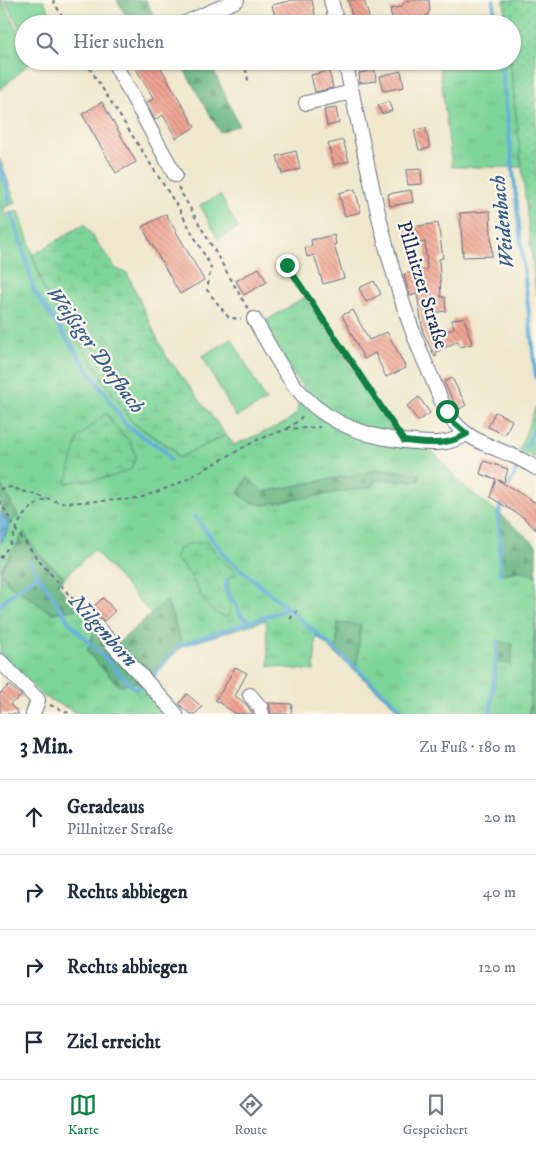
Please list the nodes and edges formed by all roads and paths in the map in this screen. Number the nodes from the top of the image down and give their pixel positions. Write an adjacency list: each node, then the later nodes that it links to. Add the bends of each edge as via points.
1 (54, 0): 4 (path)
2 (237, 0): 5 (street)
3 (331, 0): 6 (street)
4 (62, 15)
5 (203, 15)
6 (335, 15)
7 (91, 70): 16 (path, via 179,209 211,267 207,290 229,318)
8 (118, 70): 14 (street)
9 (246, 70): 11 (path)
10 (347, 70): 12 (street, Pillnitzer Straße)
11 (249, 84)
12 (352, 92): 13 (street); 20 (street, Pillnitzer Straße, via 406,314 447,411 453,422)
13 (306, 103)
14 (175, 175): 16 (path, via 178,190)
15 (287, 265): 21 (path)
16 (254, 319): 17 (street, via 294,385)
17 (304, 395): 18 (street); 19 (path, via 304,414)
18 (342, 426): 19 (path); 21 (street)
19 (287, 429): 24 (path, via 257,440 178,484 137,499 62,503)
20 (467, 434): 21 (street, via 439,444); 22 (street, Pillnitzer Straße)
21 (404, 441)
22 (536, 468)
23 (0, 489): 24 (path, via 10,487)
24 (46, 499): 26 (path, via 25,513)
25 (0, 501): 26 (path)
26 (15, 529): 27 (path, via 8,549); 30 (path)
27 (0, 558)
28 (297, 610): 29 (path)
29 (290, 619)
30 (96, 626): 36 (street)
31 (0, 662): 33 (street)
32 (250, 695): 37 (street)
33 (38, 700): 34 (street); 35 (path)
34 (33, 714)
35 (71, 714)
36 (176, 714)
37 (262, 714)

